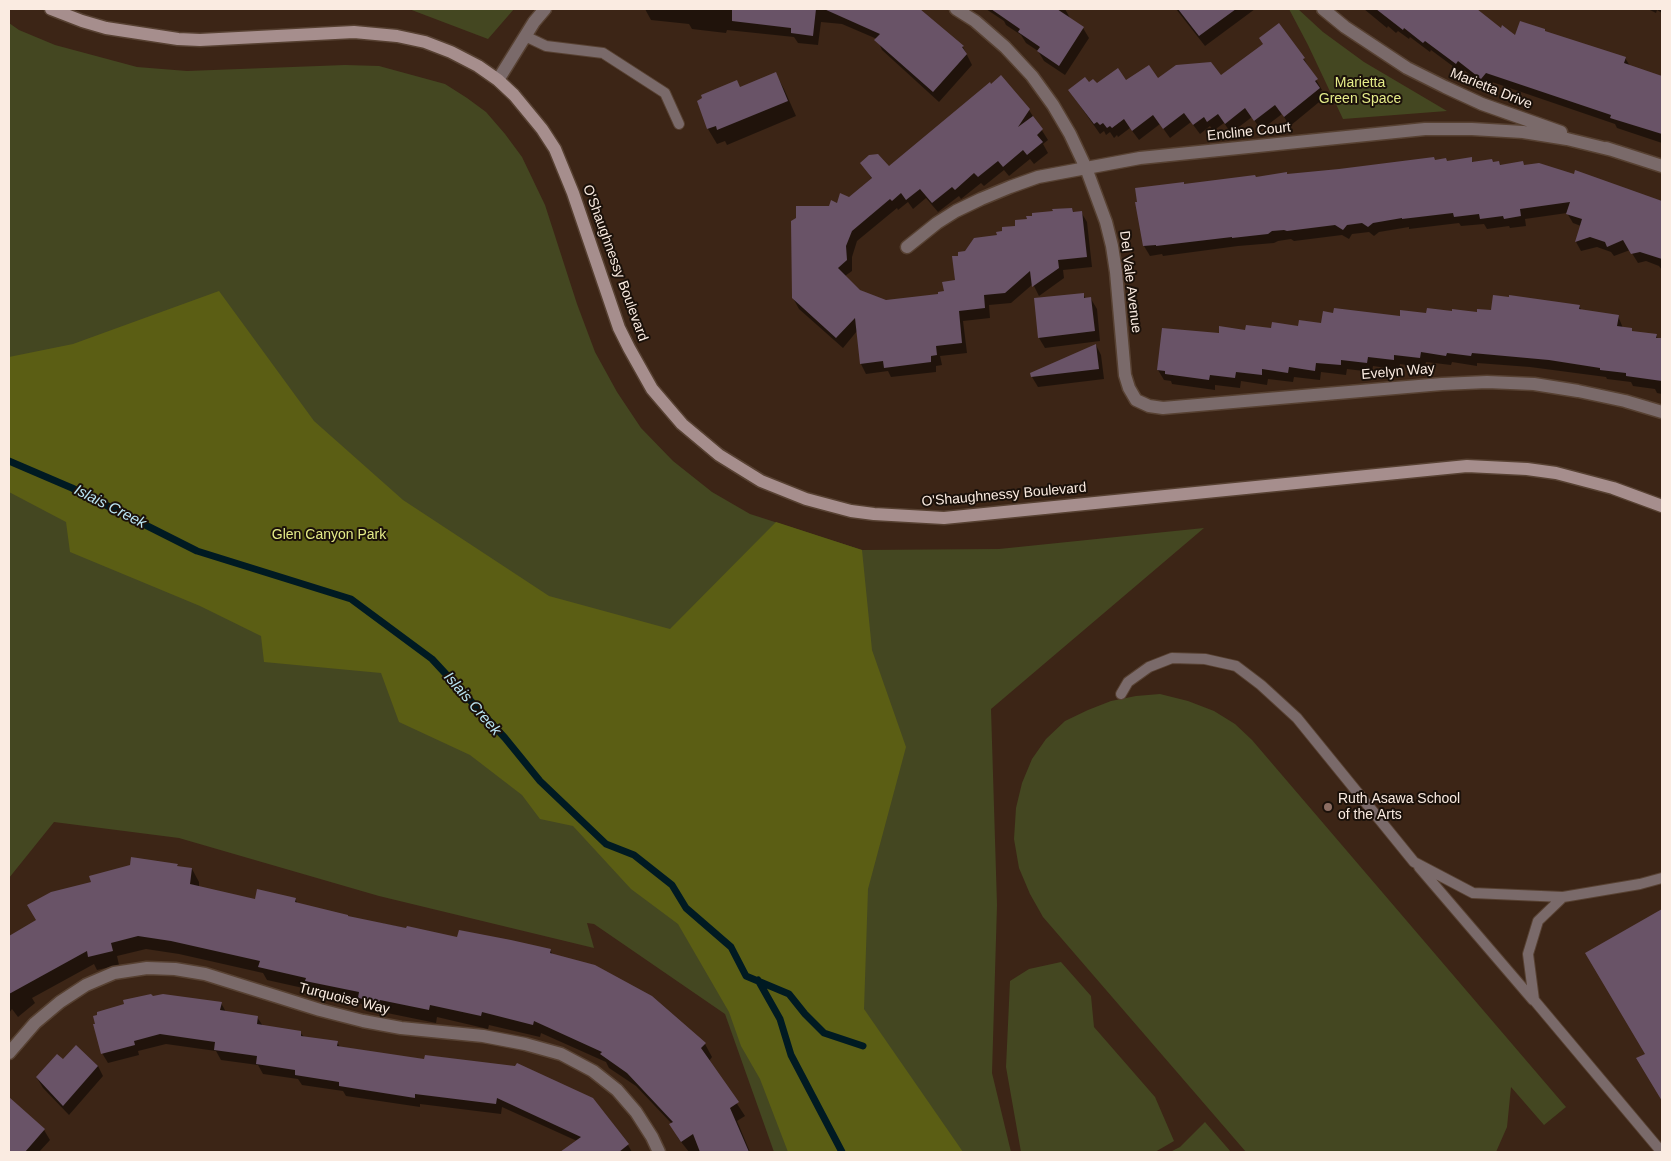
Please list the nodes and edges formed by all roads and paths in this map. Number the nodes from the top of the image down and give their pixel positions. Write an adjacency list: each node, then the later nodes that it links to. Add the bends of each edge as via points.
1 (51, 9): 6 (main road, O'Shaughnessy Boulevard, via 106,28 178,39 354,32 397,36 451,52)
2 (545, 9): 5 (street)
3 (956, 9): 10 (street, Del Vale Avenue, via 1005,47 1032,76 1053,105)
4 (1324, 9): 8 (street, Marietta Drive, via 1375,48 1445,87)
5 (525, 36): 6 (street); 7 (lane, via 546,46 603,53 665,93)
6 (498, 80): 14 (main road, O'Shaughnessy Boulevard, via 529,112 554,149 573,193 620,328 652,389 682,424 719,455 761,480 806,499 851,511 944,518 1467,466 1556,473 1613,488)
7 (679, 124)
8 (1612, 150): 9 (street, Marietta Drive); 10 (street, Encline Court, via 1523,132 1425,129 1140,158)
9 (1662, 166)
10 (1086, 168): 11 (street, Encline Court, via 1038,177 981,199 937,223); 12 (street, Del Vale Avenue, via 1104,214 1112,246 1125,375)
11 (907, 247)
12 (1136, 400): 13 (street, Evelyn Way, via 1163,408 1487,382 1534,384 1578,391)
13 (1662, 412)
14 (1662, 506)
15 (1121, 694): 16 (lane, via 1128,682 1149,667 1172,658 1205,659 1236,666 1297,718)
16 (1414, 862): 18 (lane, via 1473,893); 19 (lane)
17 (1662, 878): 18 (lane)
18 (1563, 897): 19 (lane, via 1538,921 1528,954)
19 (1534, 1000): 22 (lane)
20 (9, 1053): 21 (street, Turquoise Way, via 35,1024 86,985 114,974 146,968 175,969 205,974 364,1021 483,1036 561,1054 593,1071 617,1090 636,1112)
21 (659, 1152)
22 (1660, 1152)

